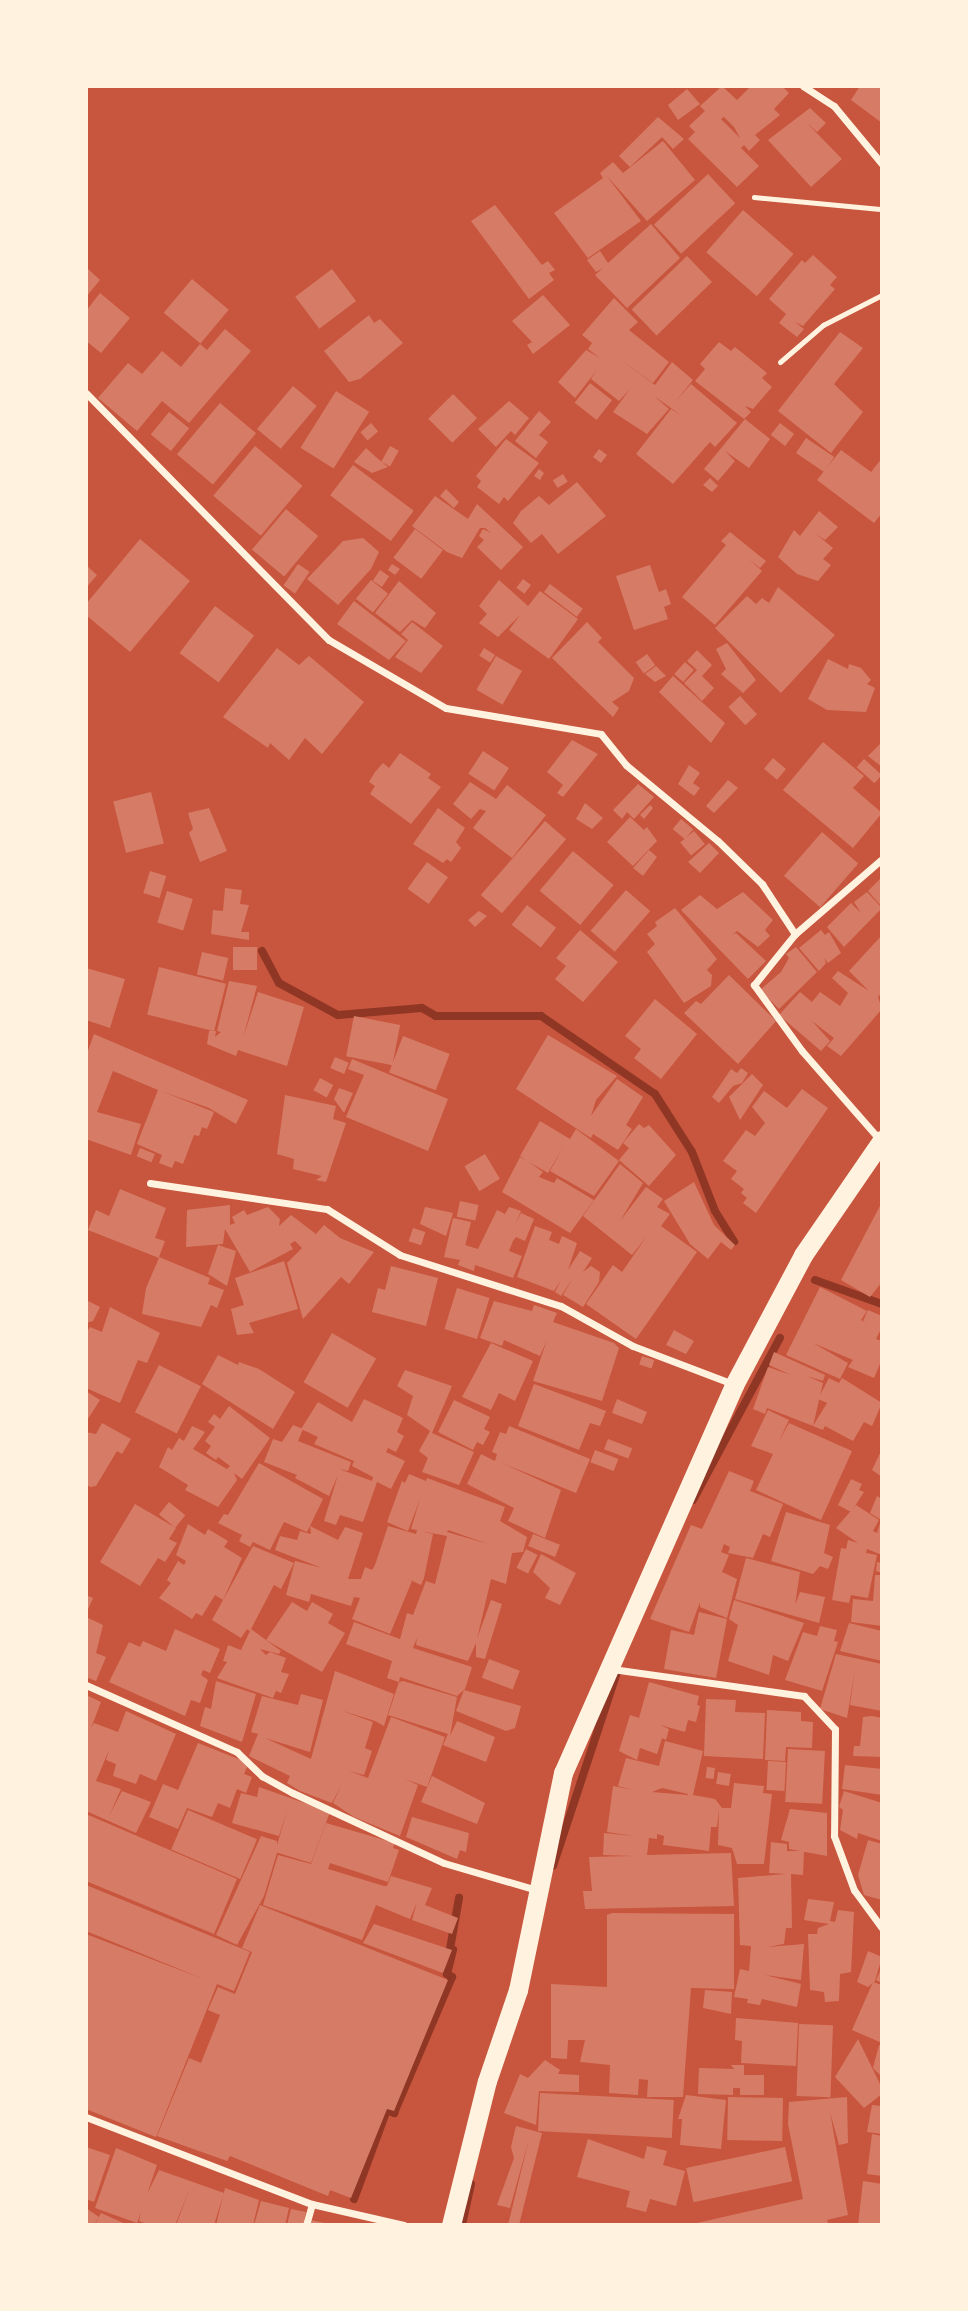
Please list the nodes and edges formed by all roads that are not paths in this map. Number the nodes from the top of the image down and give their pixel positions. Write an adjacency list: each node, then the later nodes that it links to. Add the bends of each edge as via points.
1 (803, 86): 2 (street, via 834,106)
2 (882, 164)
3 (882, 295): 4 (lane, via 824,325)
4 (780, 362)
5 (86, 393): 7 (street, via 329,640 446,708 601,734 626,765 719,841 762,884)
6 (882, 859): 7 (street)
7 (795, 934): 8 (street, via 754,985 802,1051)
8 (882, 1141): 10 (highway, via 803,1255)
9 (150, 1182): 10 (street, via 327,1209 400,1255 561,1306 633,1346)
10 (734, 1385): 11 (highway)
11 (608, 1668): 13 (highway, via 563,1773); 14 (street, via 804,1696 835,1729 834,1836 854,1890)
12 (86, 1685): 13 (street, via 237,1752 262,1776 293,1793 444,1863)
13 (541, 1891): 19 (highway, via 518,1990 487,2081)
14 (882, 1928)
15 (86, 2117): 16 (street)
16 (312, 2204): 17 (street); 18 (street)
17 (306, 2225)
18 (404, 2225)
19 (451, 2225)

